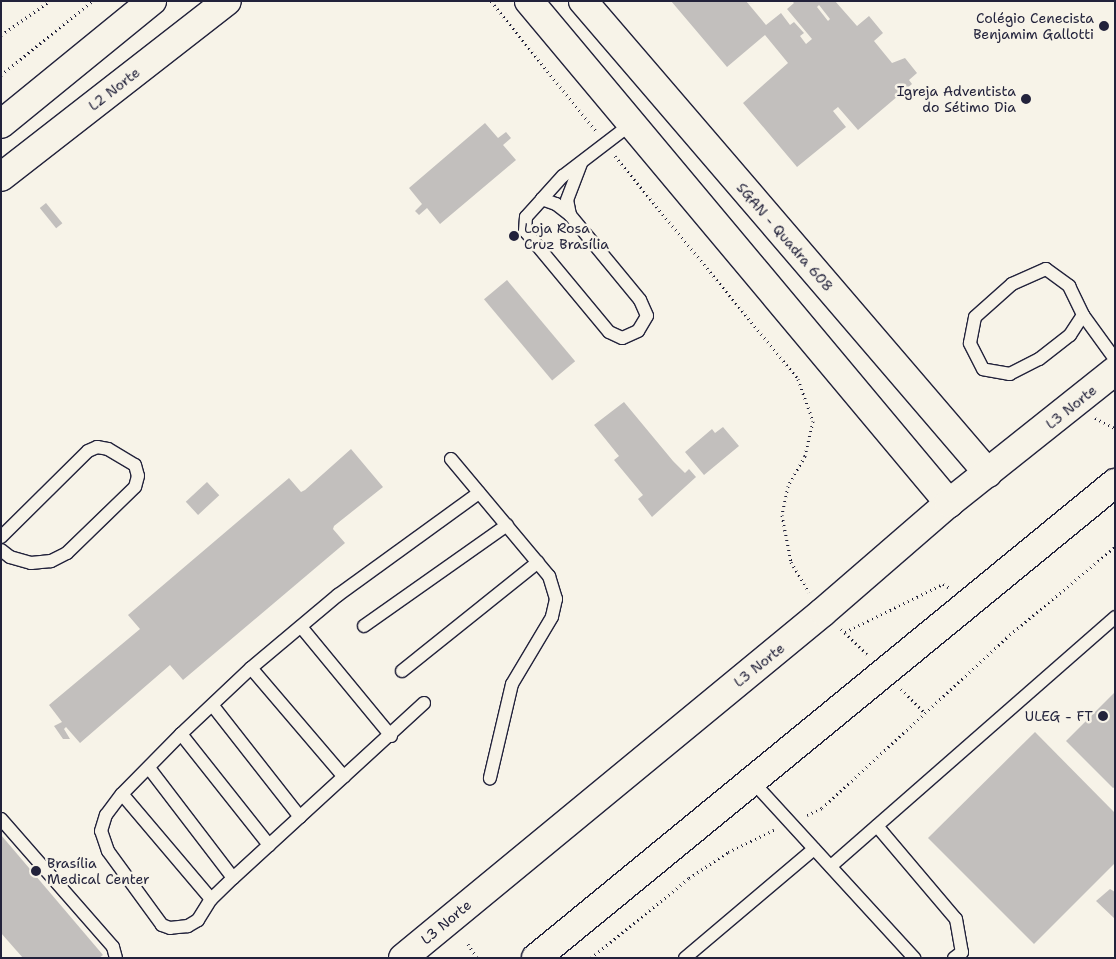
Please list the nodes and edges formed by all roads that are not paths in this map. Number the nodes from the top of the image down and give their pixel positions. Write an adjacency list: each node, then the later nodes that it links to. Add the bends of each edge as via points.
1 (152, 1): 5 (main road)
2 (227, 1): 8 (main road, L2 Norte)
3 (529, 1): 6 (main road)
4 (583, 1): 15 (main road, SGAN - Quadra 608)
5 (1, 124)
6 (632, 124): 7 (lane); 18 (main road)
7 (582, 162): 9 (lane); 10 (lane, via 567,200)
8 (1, 177)
9 (542, 199): 10 (lane, via 556,204); 10 (lane, via 526,217 525,230 529,239 609,332 622,338 638,331 647,316 640,300)
10 (570, 215)
11 (1083, 315): 11 (lane, via 1069,286 1046,269 1012,284 975,317 970,344 984,370 1010,374 1039,359 1070,335); 12 (lane)
12 (1115, 359)
13 (1115, 371): 15 (main road, L3 Norte)
14 (451, 459): 17 (lane)
15 (988, 473): 18 (main road, L3 Norte)
16 (1115, 484): 35 (main road)
17 (479, 493): 19 (lane); 25 (lane, via 338,595)
18 (948, 503): 46 (main road, L3 Norte, via 823,612)
19 (507, 525): 22 (lane); 24 (lane)
20 (1, 537): 21 (lane, via 88,451 97,447 108,448 135,465 136,487 67,553 51,561 31,563 10,557)
21 (1, 550)
22 (538, 562): 27 (lane); 34 (lane, via 550,576 556,599 552,617 512,684)
23 (1115, 617): 39 (lane)
24 (364, 626)
25 (302, 628): 26 (lane); 31 (lane)
26 (251, 668): 29 (lane); 33 (lane)
27 (402, 671)
28 (424, 702): 31 (lane)
29 (213, 706): 30 (lane); 37 (lane)
30 (181, 734): 32 (lane); 40 (lane)
31 (391, 736): 33 (lane)
32 (149, 768): 36 (lane); 43 (lane)
33 (344, 777): 37 (lane)
34 (490, 778)
35 (753, 782): 41 (lane); 47 (main road)
36 (122, 794): 44 (lane); 44 (lane, via 106,815 101,831 119,867 162,925 170,928 188,926 198,920)
37 (300, 817): 40 (lane)
38 (1, 819): 45 (lane, via 113,947)
39 (877, 826): 42 (lane); 50 (lane, via 956,919 962,952)
40 (269, 845): 43 (lane)
41 (814, 849): 42 (lane); 48 (lane)
42 (831, 866): 49 (lane)
43 (233, 878): 44 (lane)
44 (211, 899)
45 (116, 958)
46 (403, 958)
47 (536, 958)
48 (685, 958)
49 (914, 958)
50 (954, 958)

